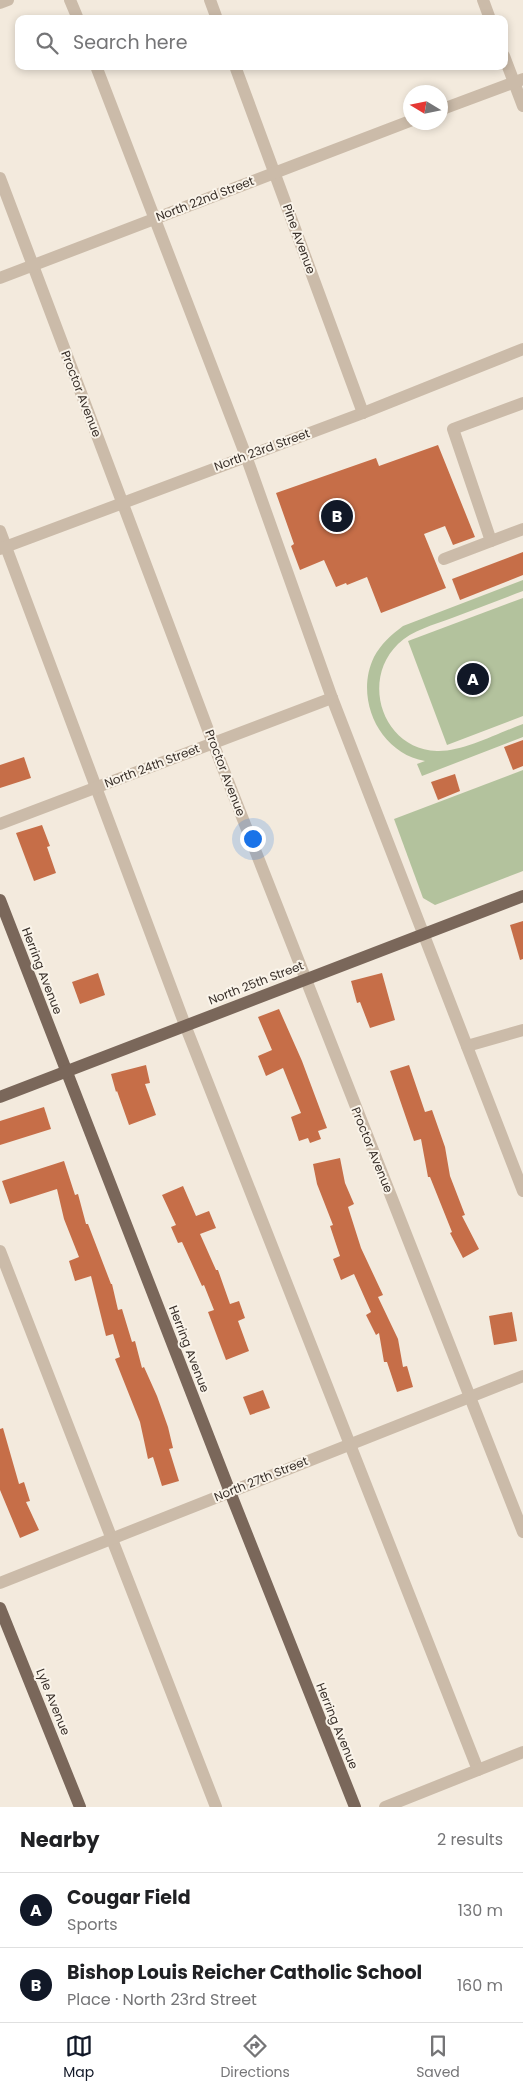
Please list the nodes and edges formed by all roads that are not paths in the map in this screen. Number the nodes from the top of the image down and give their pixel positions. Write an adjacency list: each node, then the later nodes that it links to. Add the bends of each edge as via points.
1 (8, 0): 5 (street)
2 (70, 0): 6 (street)
3 (210, 0): 7 (street)
4 (483, 0): 8 (street)
5 (0, 3)
6 (76, 15)
7 (216, 15)
8 (489, 15)
9 (508, 63): 12 (street)
10 (98, 70): 18 (street)
11 (237, 70): 16 (street, Pine Avenue)
12 (518, 80): 13 (street); 14 (street)
13 (523, 106)
14 (448, 107)
15 (403, 124): 16 (street, North 22nd Street)
16 (275, 172): 18 (street, North 22nd Street); 23 (street, Pine Avenue)
17 (0, 178): 19 (street, Proctor Avenue)
18 (155, 218): 19 (street, North 22nd Street); 24 (street)
19 (33, 265): 20 (street, North 22nd Street); 25 (street, Proctor Avenue)
20 (0, 278)
21 (523, 349): 23 (street, North 23rd Street)
22 (523, 403): 28 (street, via 452,429)
23 (363, 413): 24 (street, North 23rd Street)
24 (246, 456): 25 (street, North 23rd Street); 31 (street)
25 (122, 503): 29 (street, North 23rd Street); 32 (street, Proctor Avenue)
26 (523, 529): 28 (street)
27 (0, 531): 29 (street)
28 (491, 541): 30 (street)
29 (3, 548): 33 (street)
30 (444, 559)
31 (332, 698): 32 (street, North 24th Street); 37 (street)
32 (213, 743): 33 (street, North 24th Street); 38 (street, Proctor Avenue)
33 (95, 788): 34 (street, North 24th Street); 39 (street)
34 (0, 824)
35 (523, 896): 37 (main road, North 25th Street)
36 (0, 900): 42 (main road, Herring Avenue)
37 (423, 934): 38 (main road, North 25th Street); 41 (street)
38 (304, 979): 39 (main road, North 25th Street); 47 (street, Proctor Avenue)
39 (185, 1025): 42 (main road, North 25th Street); 48 (street)
40 (523, 1030): 41 (street)
41 (467, 1046): 44 (street)
42 (66, 1071): 43 (main road, North 25th Street); 49 (main road, Herring Avenue)
43 (0, 1097)
44 (523, 1191)
45 (0, 1251): 51 (street)
46 (523, 1376): 47 (street, North 27th Street)
47 (469, 1397): 48 (street, North 27th Street); 50 (street, Proctor Avenue)
48 (348, 1444): 49 (street, North 27th Street); 55 (street)
49 (230, 1492): 51 (street, North 27th Street); 58 (main road, Herring Avenue)
50 (523, 1532)
51 (111, 1539): 52 (street, North 27th Street); 57 (street)
52 (0, 1583)
53 (0, 1608): 56 (main road, Lyle Avenue)
54 (523, 1752): 55 (street)
55 (478, 1770): 59 (street)
56 (80, 1807)
57 (216, 1807)
58 (355, 1807)
59 (385, 1807)

